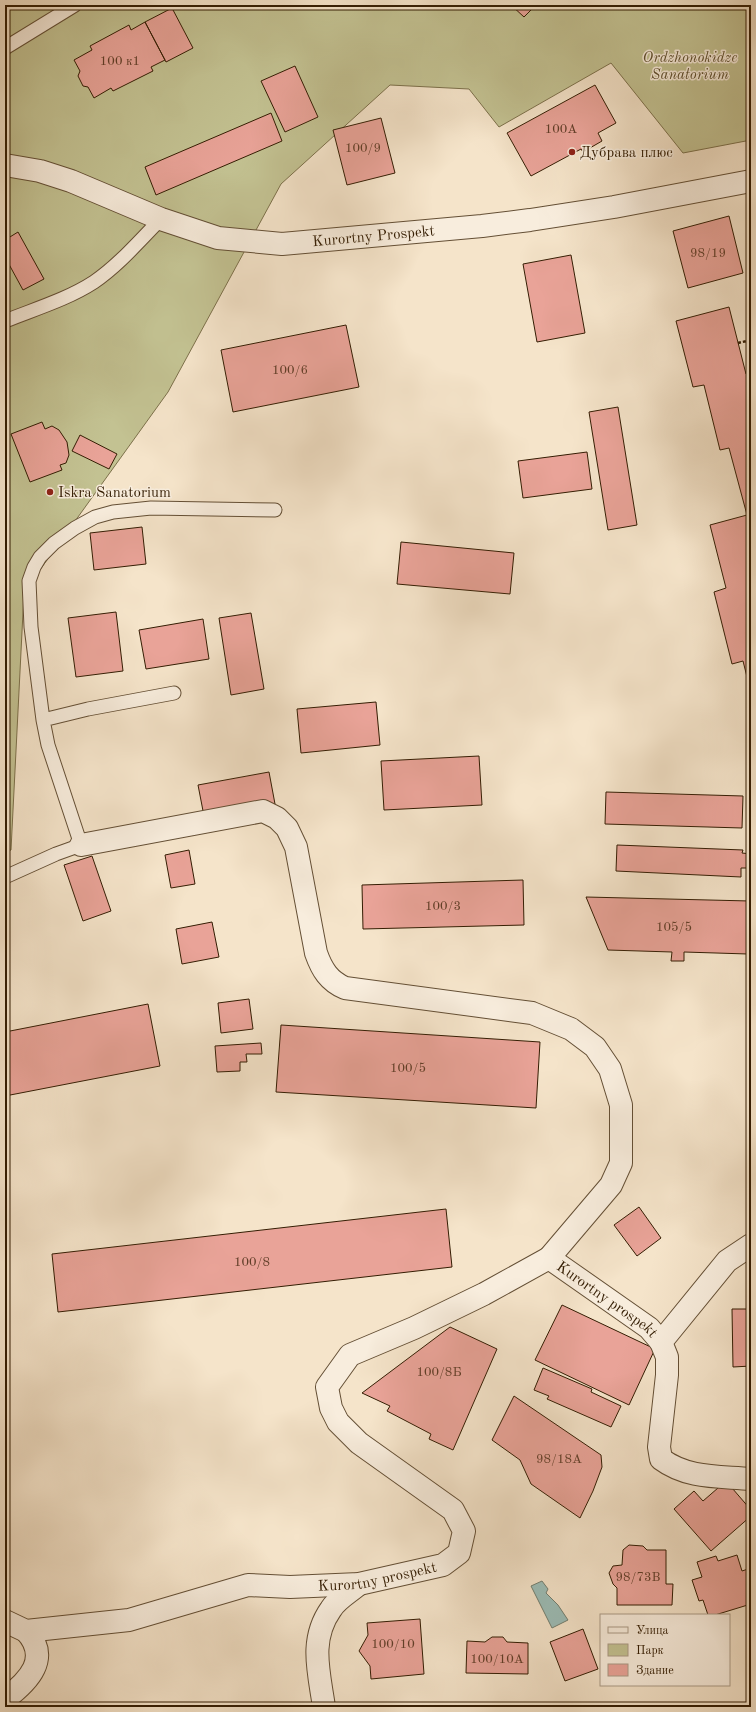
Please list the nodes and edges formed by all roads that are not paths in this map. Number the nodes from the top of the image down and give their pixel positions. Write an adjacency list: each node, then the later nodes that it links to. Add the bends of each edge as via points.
1 (75, 5): 2 (lane)
2 (5, 48)
3 (5, 165): 5 (street, Kurortny Prospekt, via 40,170)
4 (751, 181): 5 (street, Kurortny Prospekt, via 530,220 282,244 218,238)
5 (161, 219): 6 (lane, via 95,282)
6 (5, 320)
7 (275, 510): 9 (lane, via 151,508 113,512 95,516 54,543 40,557 29,581 31,627)
8 (174, 693): 9 (lane)
9 (43, 720): 10 (lane, via 48,745)
10 (81, 845): 11 (lane); 13 (street, via 263,811 277,818 288,828 296,847 316,953 320,966 334,983 345,988 532,1013 571,1029 595,1047 610,1069 621,1105 621,1163 611,1185)
11 (5, 877)
12 (751, 1245): 14 (street, Kurortny Prospekt, via 727,1261)
13 (549, 1258): 14 (street, Kurortny prospekt, via 650,1328); 16 (street, Kurortny prospekt, via 484,1294 350,1355 327,1387 331,1408 338,1422 359,1443 453,1510 464,1531 458,1553 442,1564)
14 (661, 1342): 15 (street, Kurortny Prospekt, via 667,1357 659,1447 661,1459 687,1473)
15 (751, 1479)
16 (359, 1584): 18 (street, Kurortny prospekt, via 290,1587 248,1585 129,1620); 20 (street, via 332,1608 320,1628 316,1652)
17 (5, 1621): 18 (street)
18 (26, 1631): 19 (street, via 37,1647 36,1664 27,1680)
19 (5, 1699)
20 (324, 1707)

